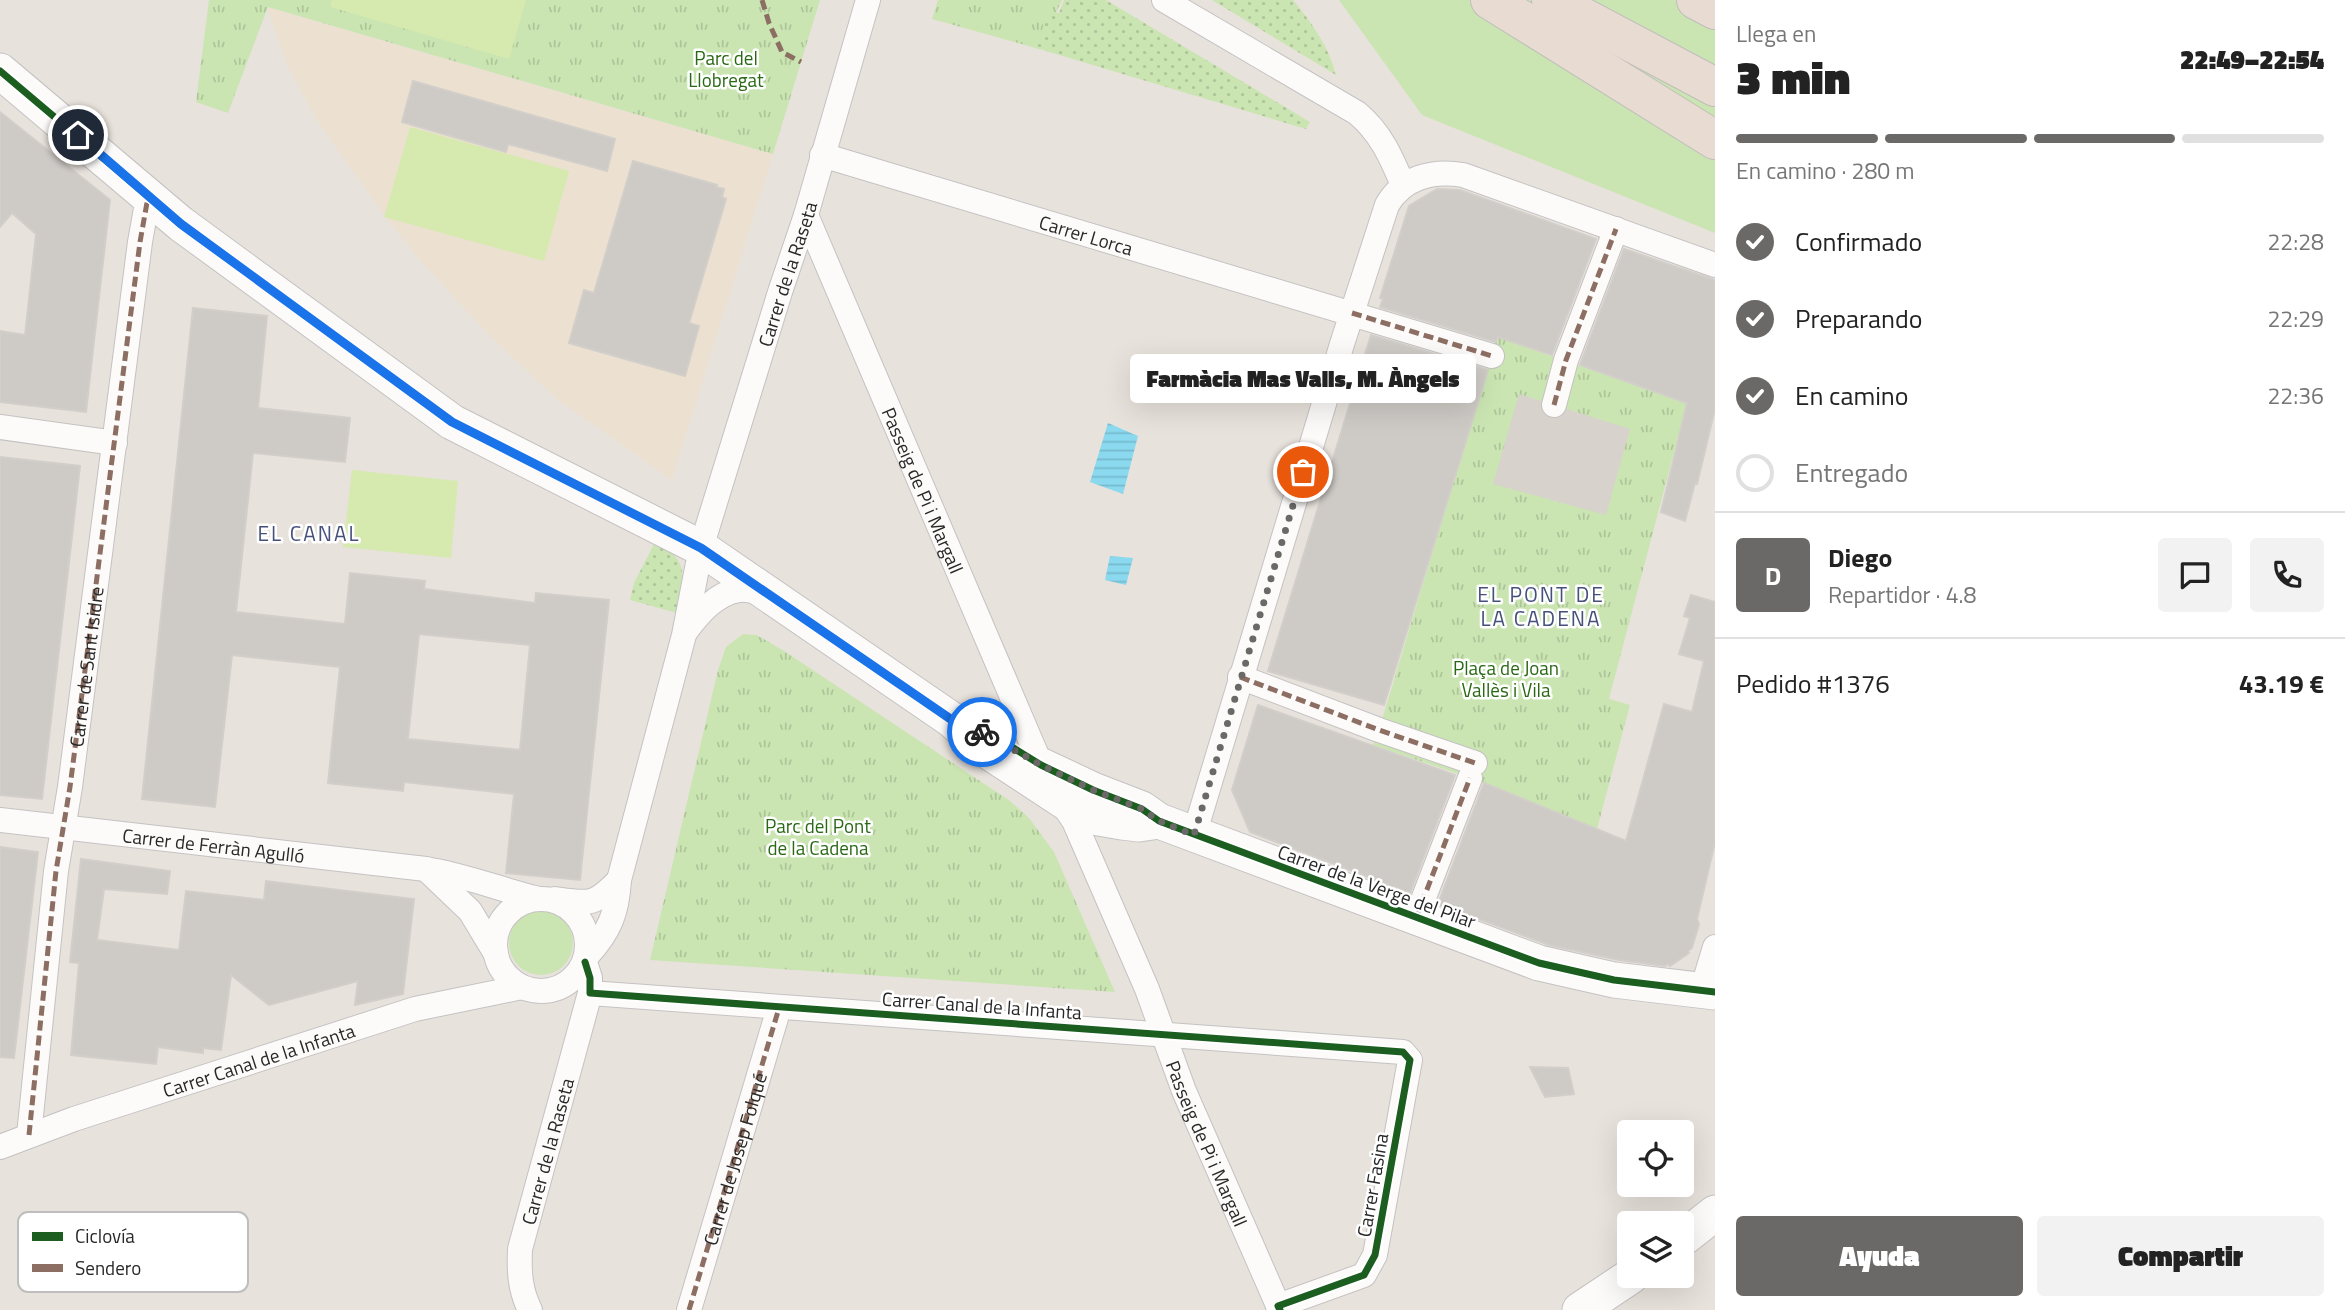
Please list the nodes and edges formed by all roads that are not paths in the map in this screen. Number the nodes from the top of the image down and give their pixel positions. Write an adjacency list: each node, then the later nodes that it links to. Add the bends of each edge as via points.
1 (868, 0): 10 (street, Carrer de la Raseta)
2 (1164, 0): 11 (street, via 1357,113 1381,138)
3 (1490, 0): 9 (highway)
4 (1551, 0): 8 (highway)
5 (1696, 0): 6 (highway)
6 (1715, 10)
7 (0, 71): 12 (street)
8 (1715, 87)
9 (1715, 140)
10 (822, 155): 13 (street, Carrer de la Raseta); 16 (street, Carrer Lorca)
11 (1402, 185): 14 (street, via 1434,173 1463,175); 16 (street, via 1387,205)
12 (148, 197): 20 (street, Carrer de Sant Isidre); 21 (street, via 452,422)
13 (806, 215): 21 (street, Carrer de la Raseta); 26 (street, Passeig de Pi i Margall)
14 (1616, 229): 15 (street); 18 (street, via 1566,360)
15 (1715, 265)
16 (1352, 313): 17 (street, Carrer Lorca); 24 (street)
17 (1492, 356)
18 (1554, 405)
19 (0, 427): 20 (street)
20 (115, 443): 30 (street, Carrer de Sant Isidre)
21 (701, 548): 22 (street); 23 (street, via 711,577)
22 (768, 594): 23 (street, via 738,590 724,596 698,615); 25 (street)
23 (684, 635): 33 (street)
24 (1240, 677): 31 (street); 35 (street, via 1473,770)
25 (952, 720): 26 (street, Carrer de la Verge del Pilar, via 992,735); 27 (street, via 980,746)
26 (1041, 765): 28 (street, Carrer de la Verge del Pilar)
27 (1070, 810): 28 (street, Carrer de la Verge del Pilar, via 1087,800); 43 (street, Passeig de Pi i Margall)
28 (1144, 813): 31 (street, Carrer de la Verge del Pilar)
29 (0, 820): 30 (street, Carrer de Ferràn Agulló)
30 (63, 826): 32 (street, Carrer de Ferràn Agulló); 45 (street, Carrer de Sant Isidre)
31 (1194, 835): 35 (street, Carrer de la Verge del Pilar)
32 (426, 869): 34 (street, Carrer de Ferràn Agulló); 37 (street, via 470,911)
33 (619, 880): 34 (street, via 588,903); 38 (street, via 613,917)
34 (543, 898): 37 (street, via 521,903 509,912 495,939); 38 (street, via 568,908 582,923 588,939)
35 (1416, 918): 40 (street, Carrer de la Verge del Pilar, via 1580,974)
36 (1715, 947): 40 (street)
37 (496, 954): 39 (street, via 501,968)
38 (586, 959): 39 (street, via 563,986 537,991); 41 (street)
39 (522, 986): 45 (street, Carrer Canal de la Infanta, via 415,1009)
40 (1709, 991)
41 (590, 993): 42 (street, Carrer Canal de la Infanta); 51 (street, Carrer de la Raseta, via 520,1250 519,1276)
42 (779, 1008): 43 (street, Carrer Canal de la Infanta); 52 (street, Carrer de Josep Folqué)
43 (1163, 1033): 44 (street, Carrer Canal de la Infanta); 50 (street, Passeig de Pi i Margall)
44 (1403, 1052): 50 (street, Carrer Fasina, via 1409,1060 1375,1255 1364,1275)
45 (29, 1135): 46 (street, Carrer Canal de la Infanta)
46 (0, 1147)
47 (1715, 1213): 48 (street)
48 (1694, 1230)
49 (1617, 1286): 53 (street)
50 (1279, 1308)
51 (530, 1310)
52 (688, 1310)
53 (1580, 1310)

